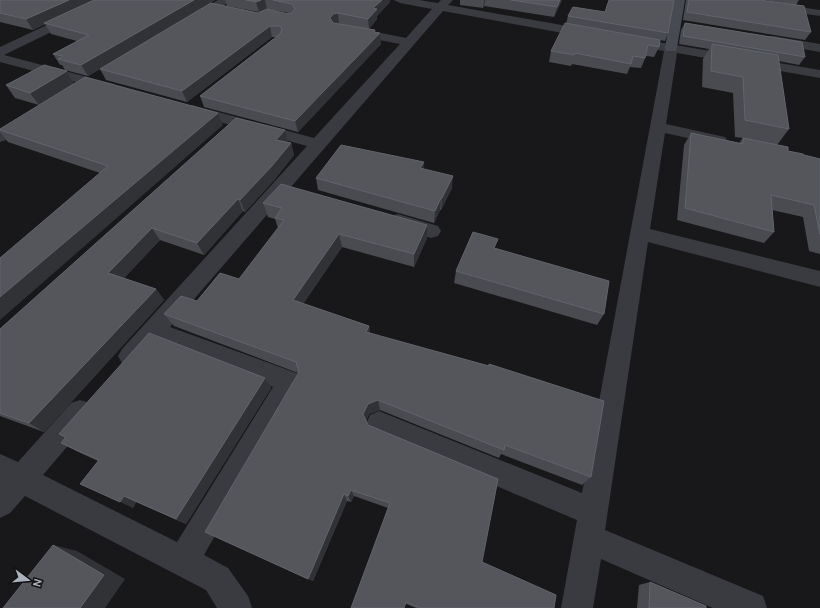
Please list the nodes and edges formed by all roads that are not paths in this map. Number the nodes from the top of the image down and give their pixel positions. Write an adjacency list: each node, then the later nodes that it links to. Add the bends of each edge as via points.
1 (109, 0): 18 (street)
2 (400, 0): 5 (street)
3 (679, 0): 8 (street)
4 (731, 0): 7 (street)
5 (443, 4): 12 (street); 14 (street)
6 (226, 5): 10 (street, via 212,8)
7 (820, 13)
8 (675, 24): 9 (street); 16 (street)
9 (690, 27)
10 (178, 28)
11 (339, 29): 14 (street)
12 (602, 36)
13 (759, 38): 17 (street)
14 (408, 42): 33 (street)
15 (648, 44): 16 (street)
16 (671, 48): 21 (street); 29 (street)
17 (820, 48)
18 (0, 52)
19 (0, 58): 22 (street)
20 (104, 74): 22 (street)
21 (820, 74)
22 (84, 86): 23 (street)
23 (121, 90)
24 (203, 99): 26 (street)
25 (175, 105): 26 (street)
26 (190, 109): 28 (street)
27 (40, 112): 30 (street)
28 (237, 122): 31 (street); 33 (street)
29 (658, 127): 32 (street); 36 (street)
30 (0, 137)
31 (219, 138)
32 (735, 143)
33 (318, 144): 38 (street, via 287,189)
34 (378, 216): 35 (street)
35 (431, 231)
36 (640, 233): 37 (street); 44 (street)
37 (820, 279)
38 (153, 330): 39 (street); 45 (street, via 290,382)
39 (116, 372)
40 (95, 396): 42 (street)
41 (379, 424): 44 (street)
42 (10, 474): 43 (street); 45 (street)
43 (0, 503)
44 (591, 525): 47 (street); 48 (street)
45 (183, 561): 46 (street, via 217,579)
46 (236, 608)
47 (577, 608)
48 (751, 608)

